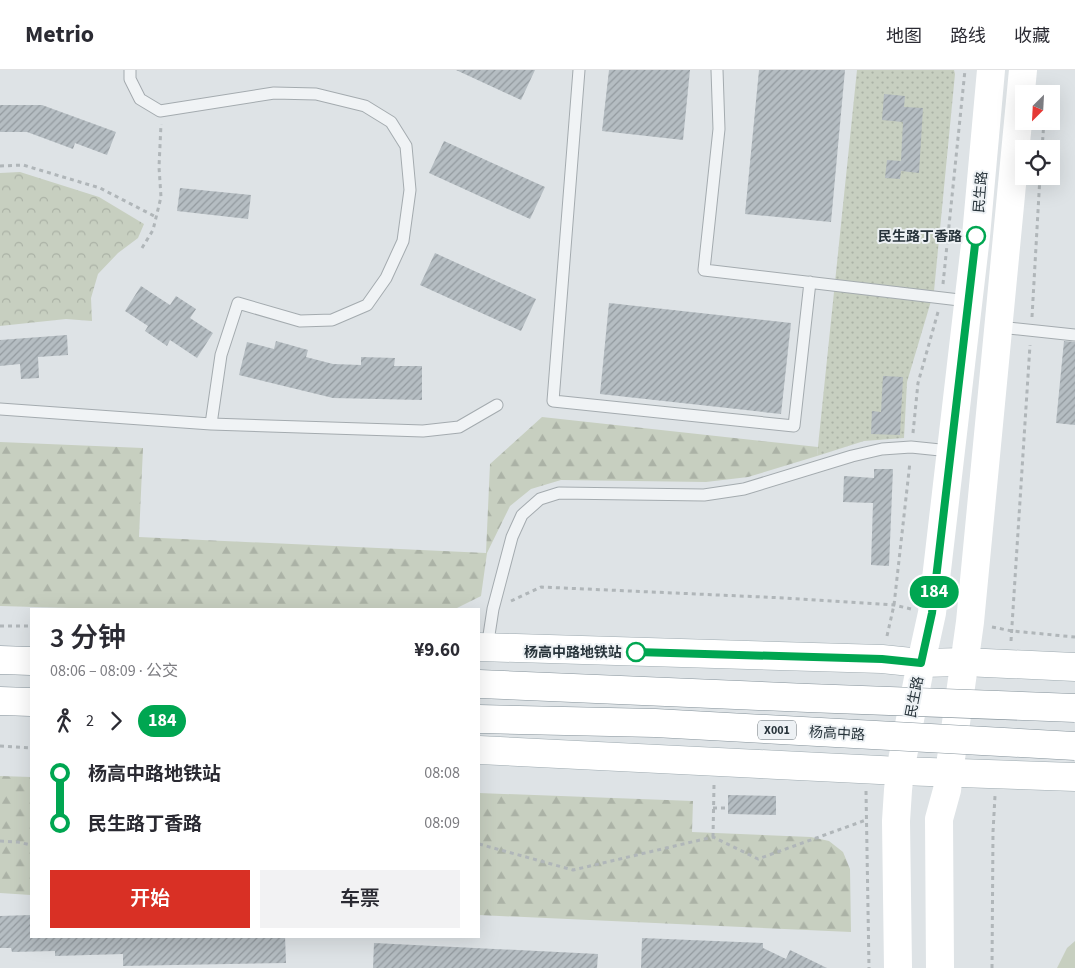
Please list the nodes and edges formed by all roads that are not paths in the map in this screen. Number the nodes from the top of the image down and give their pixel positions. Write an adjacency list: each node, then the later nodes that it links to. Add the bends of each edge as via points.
1 (130, 70): 12 (lane, via 130,79 140,99 160,111 274,93 316,94 365,106 391,122 406,146 410,190 403,241 386,278 367,305 332,320 300,320 238,303 221,355)
2 (579, 70): 6 (lane, via 553,401 794,426)
3 (717, 70): 6 (lane, via 719,129 704,270)
4 (991, 70): 7 (main road, 民生路)
5 (1023, 70): 8 (main road)
6 (810, 282): 7 (lane)
7 (968, 301): 13 (main road, 民生路)
8 (999, 327): 9 (lane); 17 (main road)
9 (1075, 335)
10 (498, 405): 12 (lane, via 459,427 423,431)
11 (0, 409): 12 (lane)
12 (211, 424)
13 (950, 450): 14 (lane, via 882,449 744,489 704,495 559,493 540,499 522,515 512,537); 18 (main road, 民生路, via 932,613)
14 (483, 647): 18 (main road, via 882,659)
15 (0, 660): 16 (main road)
16 (30, 661)
17 (964, 662): 18 (main road); 19 (main road); 28 (main road)
18 (921, 663): 27 (main road, 民生路)
19 (1075, 667)
20 (480, 684): 23 (main road, bridge)
21 (0, 701): 22 (main road)
22 (30, 702)
23 (1075, 708)
24 (480, 718): 25 (main road, 杨高中路 / X001, bridge, via 655,723)
25 (1075, 746)
26 (480, 750): 27 (main road)
27 (900, 771): 28 (main road); 30 (main road, 民生路, via 896,821)
28 (949, 773): 29 (main road); 31 (main road, via 939,819)
29 (1075, 777)
30 (898, 968)
31 (940, 968)

